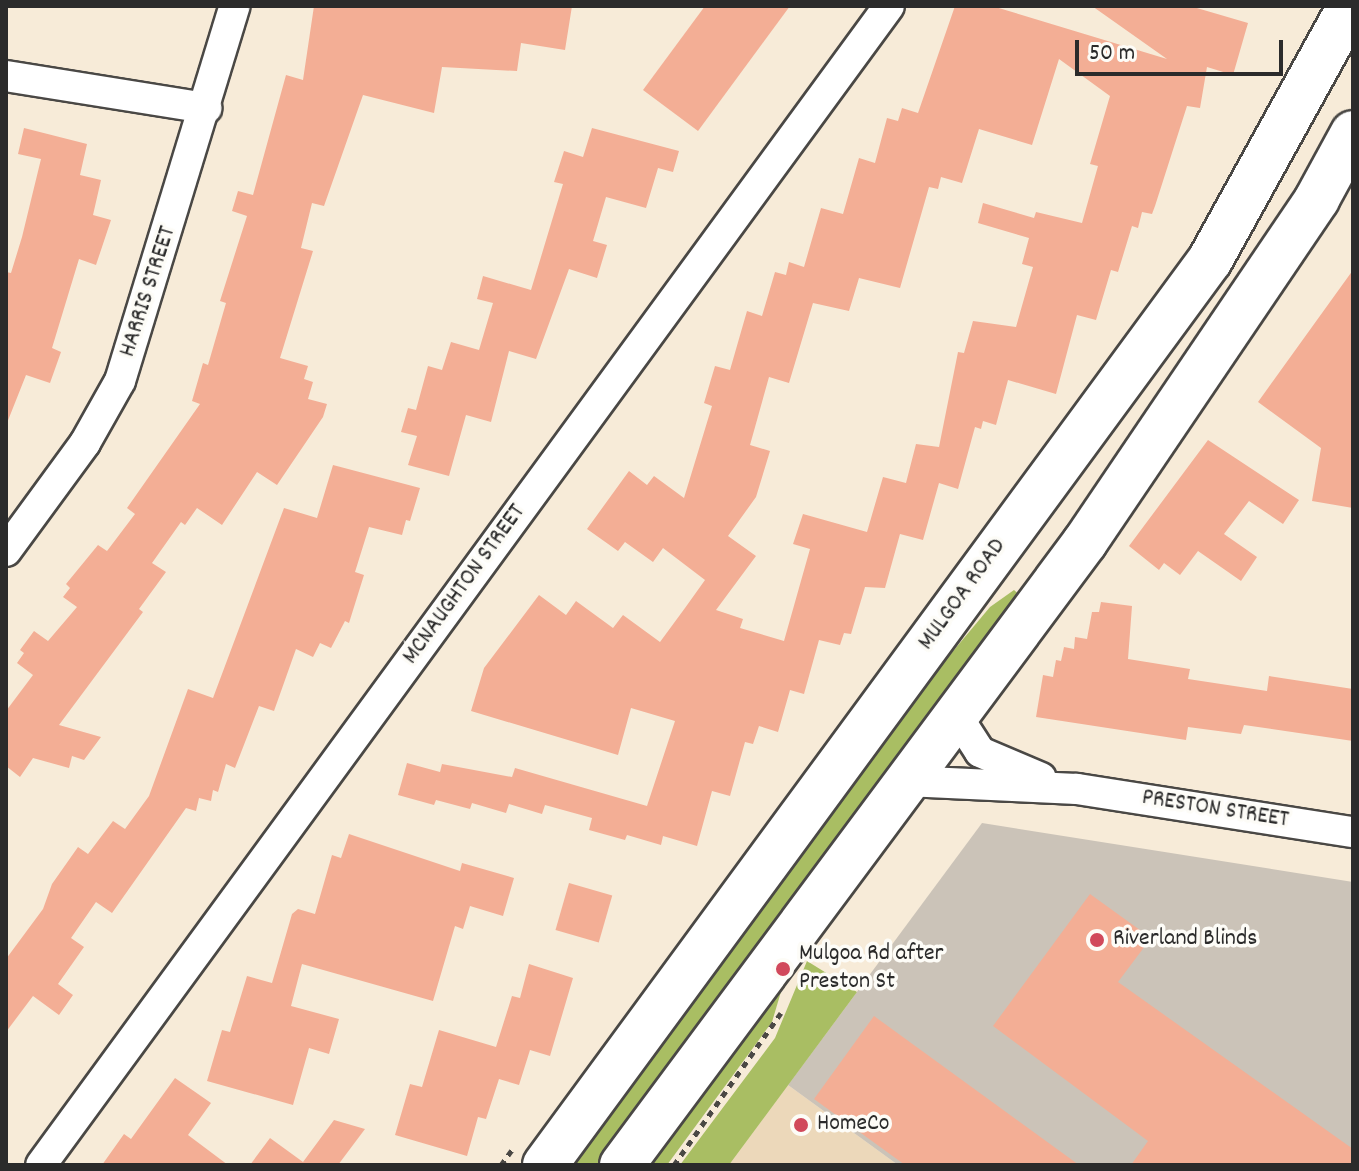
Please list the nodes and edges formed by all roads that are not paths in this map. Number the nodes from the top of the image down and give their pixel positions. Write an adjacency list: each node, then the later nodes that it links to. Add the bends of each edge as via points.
1 (235, 6): 5 (street, HARRIS STREET)
2 (889, 6): 12 (street, MCNAUGHTON STREET)
3 (1350, 6): 13 (main road, MULGOA ROAD, via 1210,260)
4 (6, 76): 5 (street)
5 (206, 108): 7 (street, HARRIS STREET, via 120,381 85,443)
6 (1353, 133): 8 (main road, via 1317,199 1085,542)
7 (6, 551)
8 (955, 713): 9 (main road); 10 (street, PRESTON STREET, via 971,742 990,759)
9 (906, 781): 10 (street, PRESTON STREET); 14 (main road)
10 (1077, 789): 11 (street, PRESTON STREET)
11 (1353, 832)
12 (41, 1165)
13 (545, 1165)
14 (622, 1165)

